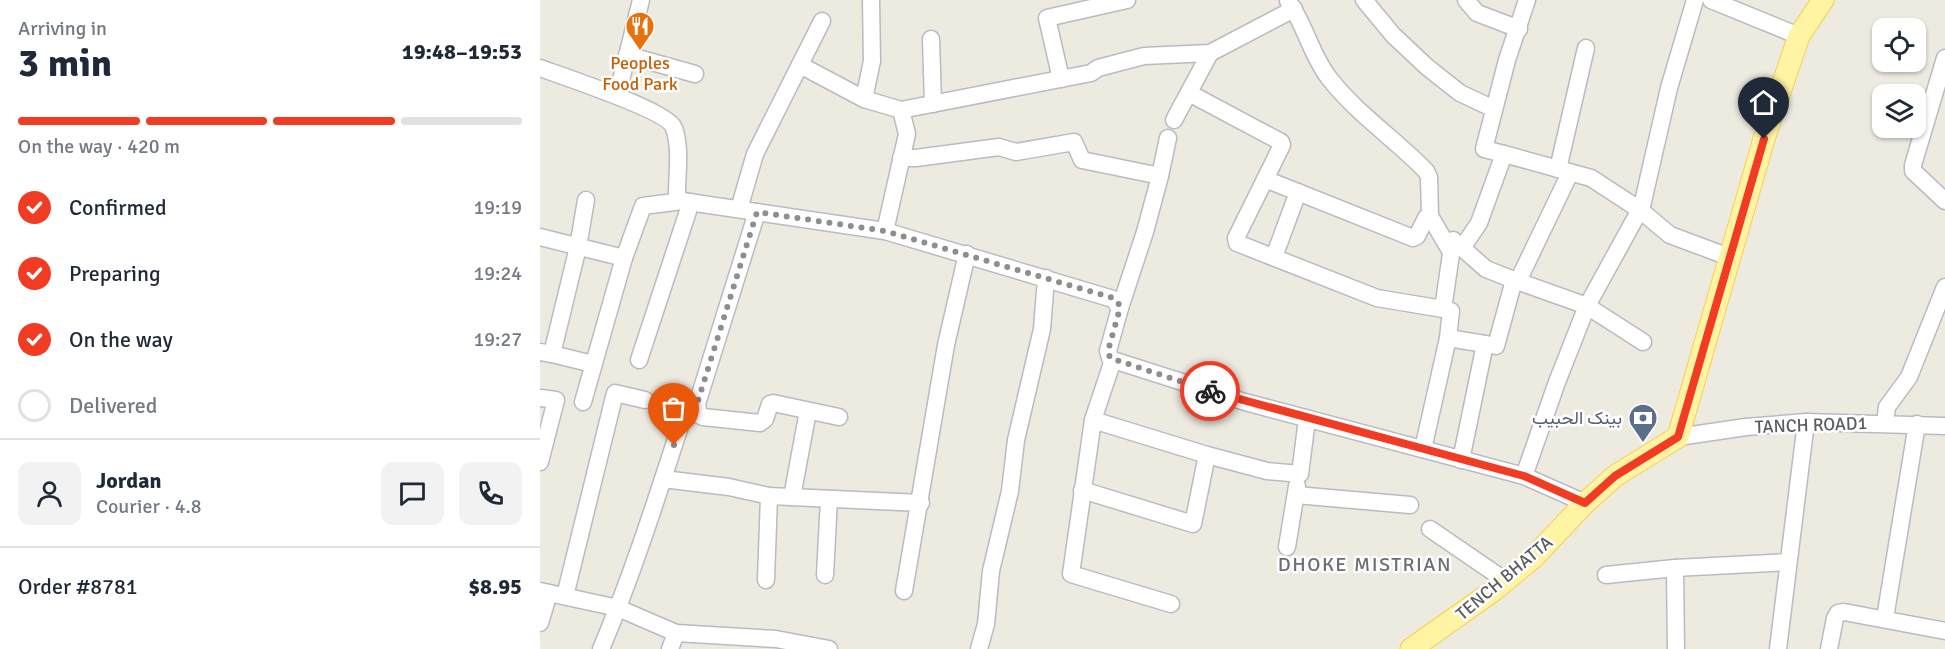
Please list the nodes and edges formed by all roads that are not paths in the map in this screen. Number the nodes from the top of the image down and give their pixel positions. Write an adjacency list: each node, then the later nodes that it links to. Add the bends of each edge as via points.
1 (641, 0): 17 (street)
2 (871, 0): 25 (street, via 872,61)
3 (1127, 0): 22 (street, via 1047,18)
4 (1364, 0): 27 (street, via 1427,67 1460,93)
5 (1466, 0): 12 (street, via 1477,13)
6 (1527, 0): 12 (street)
7 (1695, 0): 41 (street)
8 (1711, 0): 13 (street)
9 (1823, 0): 13 (main road)
10 (1290, 5): 16 (street); 43 (street, via 1328,77 1426,171)
11 (822, 21): 18 (street)
12 (1519, 28): 27 (street)
13 (1799, 36): 50 (main road)
14 (931, 39): 26 (street)
15 (1586, 48): 33 (street)
16 (1210, 53): 22 (street, via 1144,56); 23 (street)
17 (627, 55): 21 (street); 24 (street)
18 (800, 65): 25 (street); 40 (street, via 755,154)
19 (540, 68): 24 (street)
20 (1943, 69): 38 (street, via 1913,171)
21 (695, 74)
22 (1061, 79): 26 (street)
23 (1189, 93): 29 (street); 35 (street, via 1281,142)
24 (616, 96): 39 (street, via 668,120 674,127 677,194 678,199)
25 (864, 99): 28 (street)
26 (933, 104): 28 (street)
27 (1494, 109): 31 (street, via 1484,148)
28 (901, 110): 32 (street, via 907,134)
29 (1174, 120)
30 (1168, 138): 34 (street)
31 (1504, 154): 33 (street); 47 (street, via 1479,223)
32 (901, 158): 34 (street, via 999,147 1016,152 1074,142 1082,160); 44 (street)
33 (1564, 171): 41 (street, via 1590,178); 53 (street)
34 (1160, 176): 56 (street)
35 (1265, 179): 36 (street); 49 (street, via 1235,240)
36 (1299, 192): 43 (street, via 1413,238); 49 (street)
37 (586, 200): 46 (street)
38 (1945, 201)
39 (686, 202): 40 (street); 51 (street, via 643,206); 62 (street)
40 (739, 210): 42 (street)
41 (1640, 210): 50 (street, via 1670,235); 55 (street)
42 (757, 212): 44 (street); 68 (street)
43 (1430, 216): 47 (street)
44 (885, 231): 48 (street)
45 (540, 237): 46 (street)
46 (578, 247): 51 (street); 61 (street)
47 (1457, 250): 53 (street, via 1486,269); 57 (street)
48 (967, 254): 52 (street); 90 (street, via 946,345)
49 (1274, 257): 57 (street, via 1377,298)
50 (1729, 257): 77 (main road)
51 (624, 258): 64 (street)
52 (1046, 278): 56 (street, via 1113,298); 112 (street, via 1042,329 1016,440)
53 (1516, 280): 55 (street); 60 (street, via 1496,346)
54 (1945, 287): 74 (street, via 1909,377 1887,407)
55 (1587, 306): 59 (street); 83 (street)
56 (1120, 308): 63 (street, via 1108,351)
57 (1443, 309): 58 (street, via 1451,311)
58 (1448, 338): 60 (street); 78 (street)
59 (1643, 342)
60 (1485, 344): 80 (street)
61 (546, 353): 64 (street)
62 (639, 360)
63 (1113, 360): 71 (street); 72 (street)
64 (593, 364): 67 (street)
65 (540, 398): 81 (street, via 556,400)
66 (645, 400): 102 (street, via 615,393)
67 (583, 402)
68 (697, 404): 69 (street, via 703,417 760,423 770,404); 84 (street, via 685,411)
69 (808, 411): 70 (street); 88 (street)
70 (839, 417)
71 (1307, 419): 78 (street); 82 (street)
72 (1093, 420): 79 (street); 85 (street)
73 (1806, 422): 74 (street, TANCH ROAD1); 77 (street, TANCH ROAD1); 95 (street)
74 (1885, 423): 75 (street, TANCH ROAD1)
75 (1917, 424): 76 (street, TANCH ROAD1); 105 (street)
76 (1945, 426)
77 (1678, 437): 91 (main road, TENCH BHATTA, via 1615,476)
78 (1423, 449): 80 (street)
79 (1207, 455): 82 (street, via 1267,471); 85 (street, via 1193,524)
80 (1461, 460): 83 (street)
81 (540, 462)
82 (1300, 474): 86 (street)
83 (1524, 476): 91 (street)
84 (663, 480): 87 (street); 104 (street)
85 (1082, 490): 103 (street, via 1071,574)
86 (1296, 495): 92 (street); 94 (street)
87 (769, 496): 88 (street); 99 (street)
88 (792, 497): 89 (street)
89 (829, 499): 90 (street); 97 (street)
90 (921, 503): 101 (street)
91 (1585, 503): 100 (main road, TENCH BHATTA)
92 (1410, 505)
93 (1430, 529): 100 (street)
94 (1287, 547)
95 (1788, 562): 96 (street); 115 (street)
96 (1675, 568): 98 (street); 114 (street)
97 (825, 575)
98 (1606, 575)
99 (766, 580)
100 (1506, 581): 113 (main road, TENCH BHATTA)
101 (904, 591)
102 (551, 593): 104 (street); 106 (street)
103 (1172, 604)
104 (618, 608): 108 (street); 110 (street)
105 (1885, 618): 107 (street); 116 (street, via 1838,613)
106 (540, 623)
107 (1945, 631)
108 (673, 641): 109 (street)
109 (751, 643): 111 (street, via 776,639)
110 (602, 649)
111 (829, 649)
112 (979, 649)
113 (1411, 649)
114 (1676, 649)
115 (1778, 649)
116 (1829, 649)

